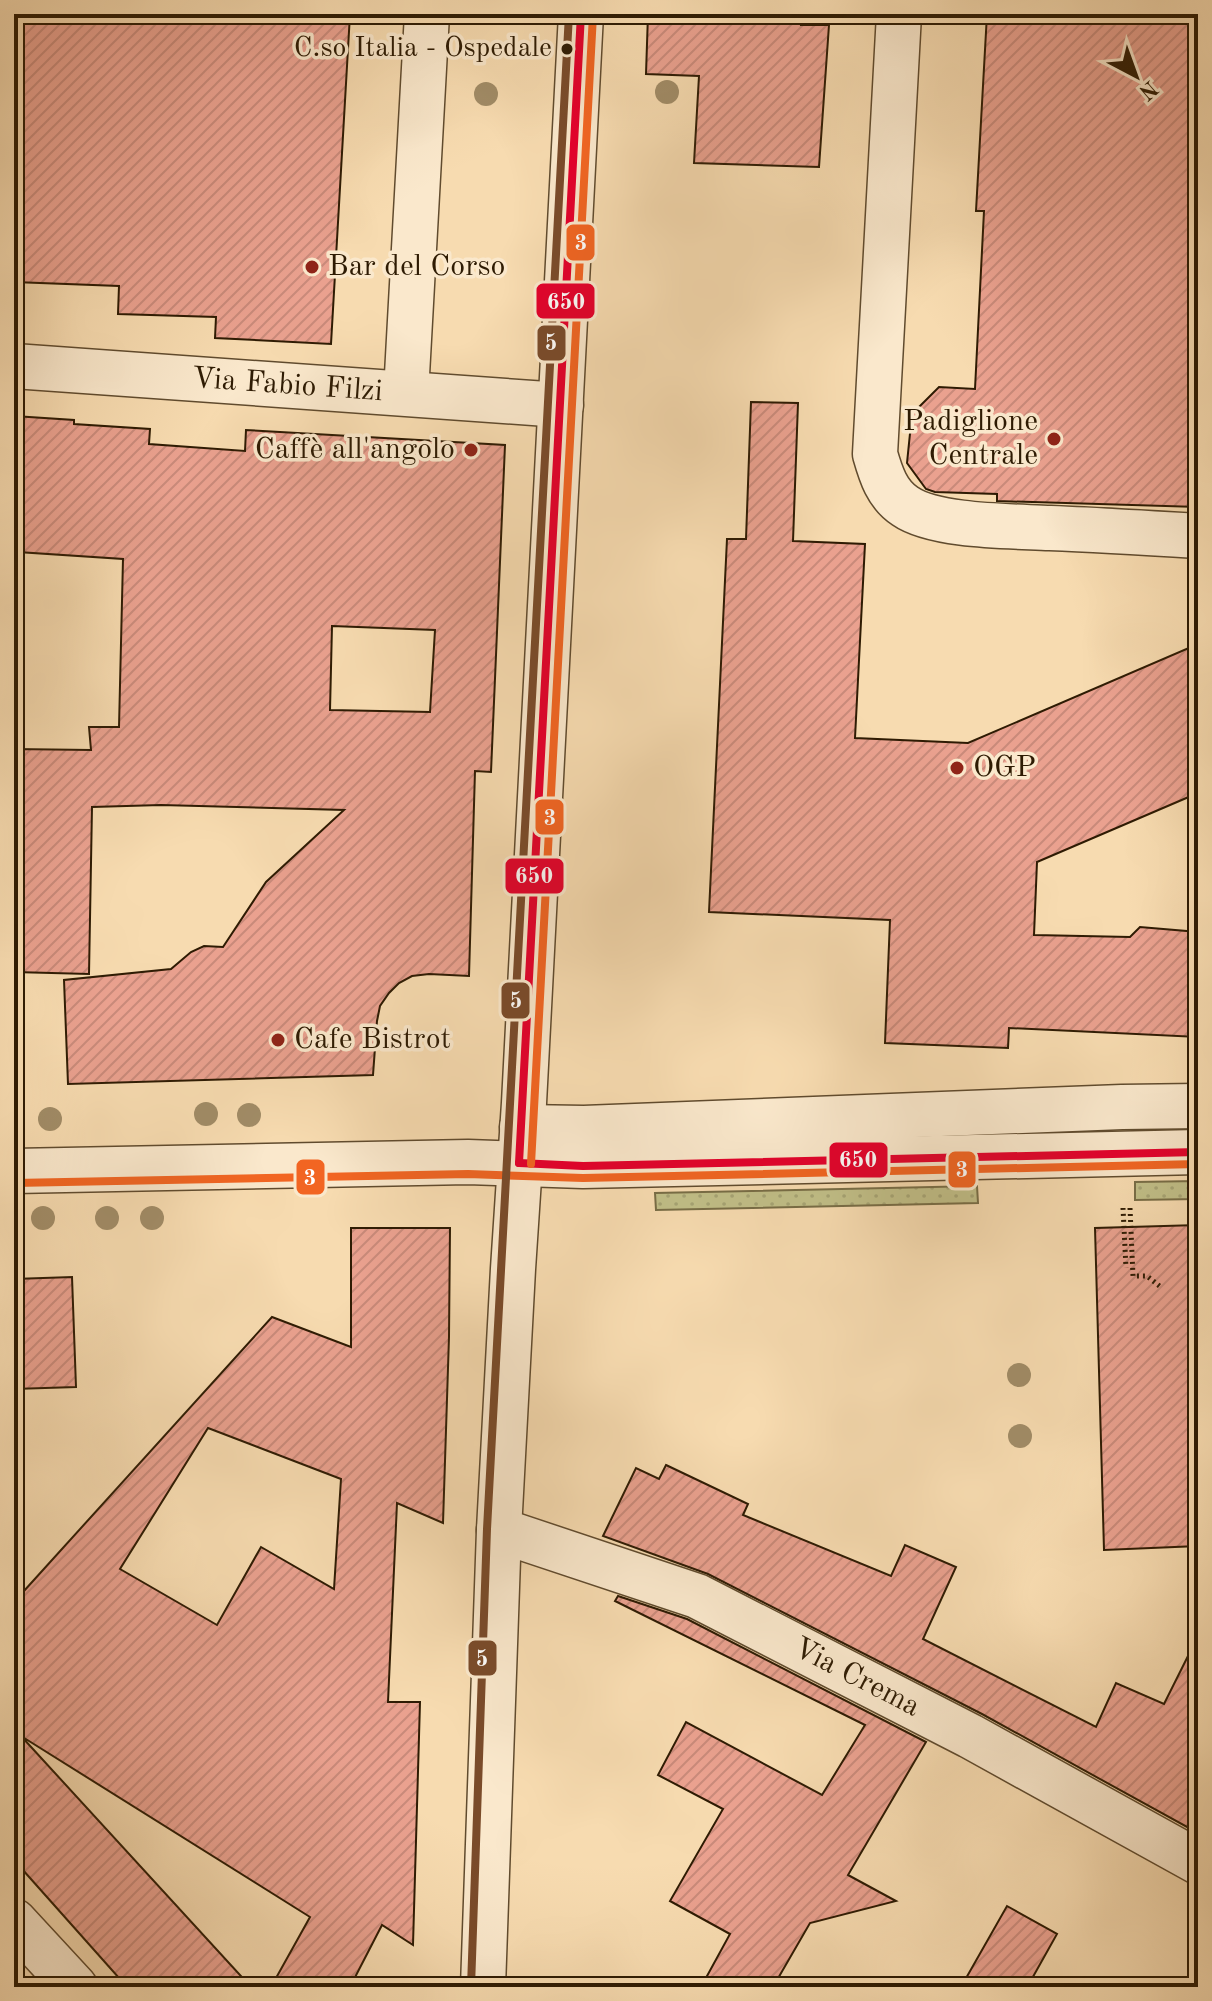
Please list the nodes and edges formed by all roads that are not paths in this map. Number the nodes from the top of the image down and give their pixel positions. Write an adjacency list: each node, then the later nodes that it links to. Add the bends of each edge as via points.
1 (427, 14): 5 (street)
2 (581, 14): 6 (street)
3 (899, 14): 7 (street, via 875,454 890,493 926,516 981,524)
4 (14, 366): 5 (street, Via Fabio Filzi)
5 (406, 393): 6 (street, Via Fabio Filzi)
6 (561, 405): 9 (street)
7 (1198, 536)
8 (1198, 1106): 9 (street, via 584,1128)
9 (520, 1145): 10 (street, via 583,1166); 11 (street); 12 (street)
10 (1198, 1152)
11 (14, 1171)
12 (499, 1530): 13 (street, Via Crema, via 697,1596 970,1736); 16 (street)
13 (1198, 1862)
14 (14, 1921): 15 (street)
15 (75, 1987)
16 (483, 1987)

